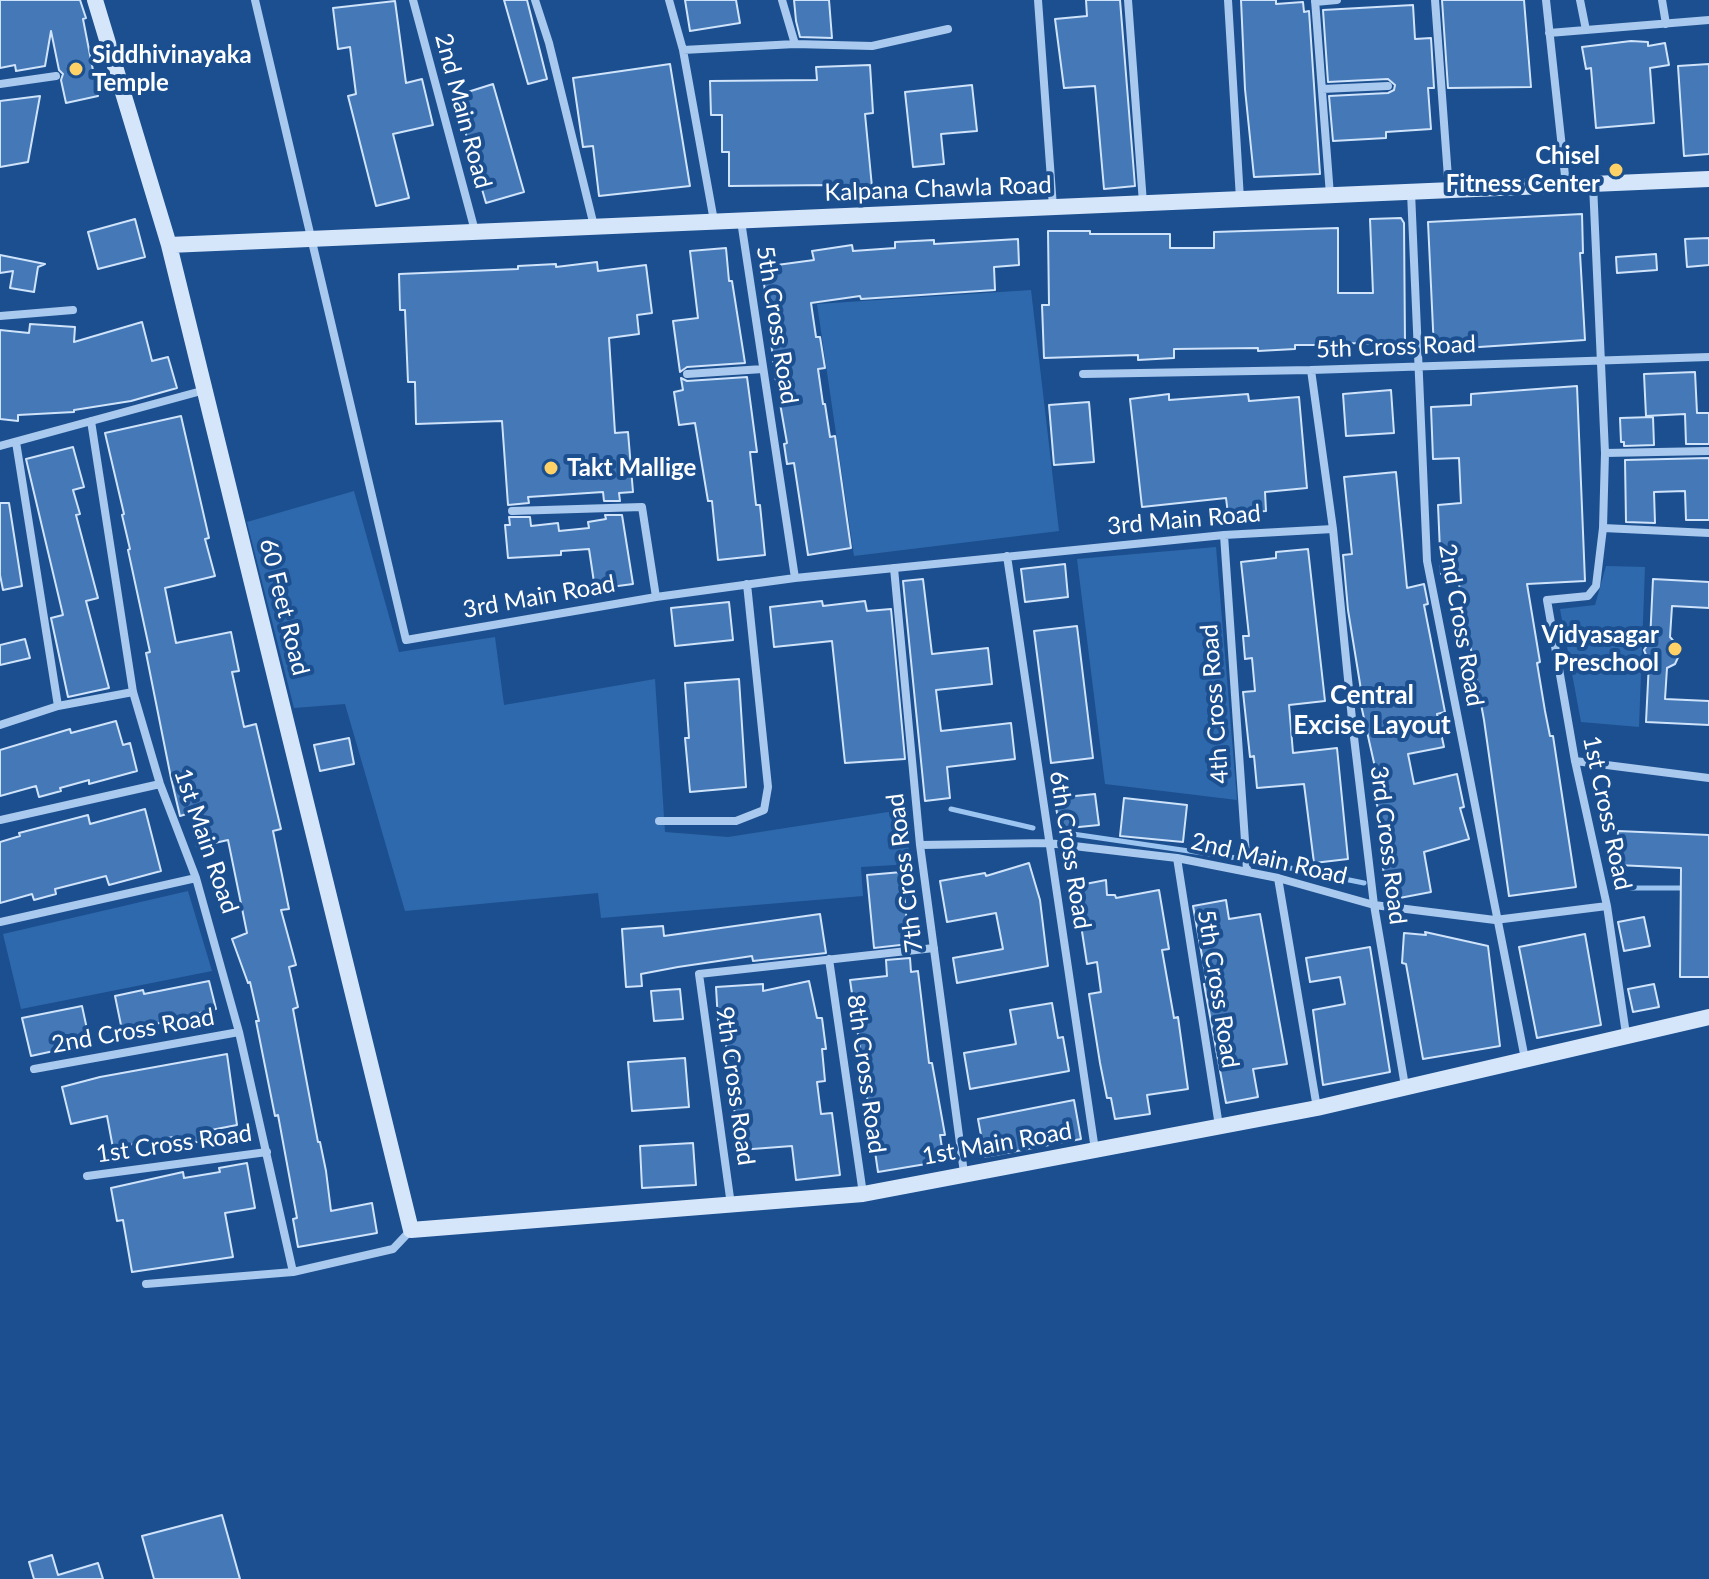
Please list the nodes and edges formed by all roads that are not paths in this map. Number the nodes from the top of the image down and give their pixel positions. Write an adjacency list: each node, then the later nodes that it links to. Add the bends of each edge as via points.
1 (95, 0): 41 (street, 60 Feet Road)
2 (255, 0): 40 (street, 3rd Main Road)
3 (413, 0): 39 (street, 2nd Main Road)
4 (535, 0): 38 (street)
5 (669, 0): 22 (street)
6 (782, 0): 21 (street)
7 (1038, 0): 35 (street)
8 (1128, 0): 34 (street)
9 (1228, 0): 33 (street)
10 (1337, 0): 15 (street)
11 (1435, 0): 30 (street)
12 (1546, 0): 20 (street)
13 (1580, 0): 19 (street)
14 (1662, 0): 17 (street)
15 (1315, 1): 26 (street)
16 (1709, 20): 17 (street)
17 (1666, 24): 19 (street)
18 (948, 29): 21 (street, via 872,46)
19 (1586, 30): 20 (street)
20 (1549, 33): 29 (street)
21 (795, 44): 22 (street)
22 (683, 50): 37 (street)
23 (56, 76): 24 (street)
24 (0, 84)
25 (1388, 86): 26 (street)
26 (1322, 89): 32 (street)
27 (1709, 179): 28 (street, Kalpana Chawla Road)
28 (1593, 184): 29 (street, Kalpana Chawla Road); 45 (street)
29 (1566, 186): 30 (street, Kalpana Chawla Road)
30 (1449, 191): 31 (street, Kalpana Chawla Road)
31 (1411, 192): 32 (street, Kalpana Chawla Road); 46 (street, 2nd Cross Road)
32 (1330, 196): 33 (street, Kalpana Chawla Road)
33 (1241, 200): 34 (street, Kalpana Chawla Road)
34 (1143, 204): 35 (street, Kalpana Chawla Road)
35 (1053, 208): 36 (street, Kalpana Chawla Road)
36 (741, 221): 37 (street, Kalpana Chawla Road); 47 (street, 5th Cross Road)
37 (714, 222): 38 (street, Kalpana Chawla Road)
38 (594, 227): 39 (street, Kalpana Chawla Road)
39 (475, 232): 40 (street, Kalpana Chawla Road)
40 (312, 240): 41 (street, Kalpana Chawla Road); 66 (street, 3rd Main Road, via 406,640)
41 (169, 245): 51 (street, 60 Feet Road)
42 (73, 310): 43 (street)
43 (0, 316)
44 (1709, 357): 45 (street, 5th Cross Road)
45 (1602, 361): 46 (street, 5th Cross Road); 56 (street)
46 (1417, 367): 48 (street, 5th Cross Road); 83 (street, 2nd Cross Road, via 1427,561)
47 (763, 369): 49 (street); 64 (street, 5th Cross Road)
48 (1311, 370): 50 (street, 5th Cross Road); 59 (street, 3rd Cross Road)
49 (687, 374)
50 (1083, 374)
51 (206, 390): 52 (street); 101 (street, 60 Feet Road)
52 (91, 421): 53 (street); 67 (street, 1st Main Road)
53 (16, 442): 54 (street); 68 (street)
54 (0, 446)
55 (1709, 451): 56 (street)
56 (1605, 453): 58 (street)
57 (512, 511): 66 (street, via 642,507)
58 (1603, 528): 60 (street); 70 (street, 1st Cross Road, via 1596,586 1588,596 1547,600)
59 (1333, 529): 61 (street, 3rd Main Road); 81 (street, 3rd Cross Road)
60 (1709, 533)
61 (1224, 535): 62 (street, 3rd Main Road); 78 (street, 4th Cross Road)
62 (1007, 556): 63 (street, 3rd Main Road); 75 (street, 6th Cross Road)
63 (894, 568): 64 (street, 3rd Main Road); 76 (street, 7th Cross Road)
64 (795, 578): 65 (street, 3rd Main Road)
65 (747, 584): 66 (street, 3rd Main Road); 74 (street, via 768,787 764,810 736,821)
66 (656, 597)
67 (133, 692): 68 (street); 72 (street, 1st Main Road)
68 (58, 706): 69 (street)
69 (0, 725)
70 (1575, 761): 71 (street); 82 (street, 1st Cross Road)
71 (1709, 778)
72 (160, 784): 73 (street); 79 (street, 1st Main Road)
73 (0, 820)
74 (659, 821)
75 (1048, 843): 76 (street, 2nd Main Road); 77 (street, 2nd Main Road); 95 (street, 6th Cross Road)
76 (920, 845): 85 (street, 7th Cross Road)
77 (1177, 858): 78 (street, 2nd Main Road); 94 (street, 5th Cross Road)
78 (1247, 870): 80 (street, 2nd Main Road)
79 (196, 878): 84 (street); 88 (street, 1st Main Road)
80 (1278, 878): 81 (street, 2nd Main Road); 93 (street)
81 (1374, 905): 83 (street, 2nd Main Road); 92 (street, 3rd Cross Road)
82 (1607, 906): 83 (street, 2nd Main Road); 89 (street, 1st Cross Road)
83 (1495, 920): 90 (street, 2nd Cross Road)
84 (0, 922)
85 (934, 948): 86 (street); 97 (street, 7th Cross Road)
86 (829, 959): 99 (street, 8th Cross Road); 100 (street, 9th Cross Road, via 699,974)
87 (1709, 1017): 89 (street, 1st Main Road)
88 (239, 1032): 91 (street, 2nd Cross Road); 96 (street, 1st Main Road)
89 (1626, 1034): 90 (street, 1st Main Road)
90 (1525, 1059): 92 (street, 1st Main Road)
91 (34, 1069)
92 (1405, 1086): 93 (street, 1st Main Road)
93 (1317, 1108): 94 (street, 1st Main Road)
94 (1219, 1126): 95 (street, 1st Main Road)
95 (1095, 1150): 97 (street, 1st Main Road)
96 (267, 1152): 98 (street, 1st Cross Road); 102 (street, 1st Main Road)
97 (964, 1173): 99 (street, 1st Main Road)
98 (87, 1176)
99 (863, 1194): 100 (street, 1st Main Road)
100 (731, 1205): 101 (street, 1st Main Road)
101 (411, 1230): 102 (street, via 393,1249)
102 (293, 1272): 103 (street)
103 (146, 1284)

